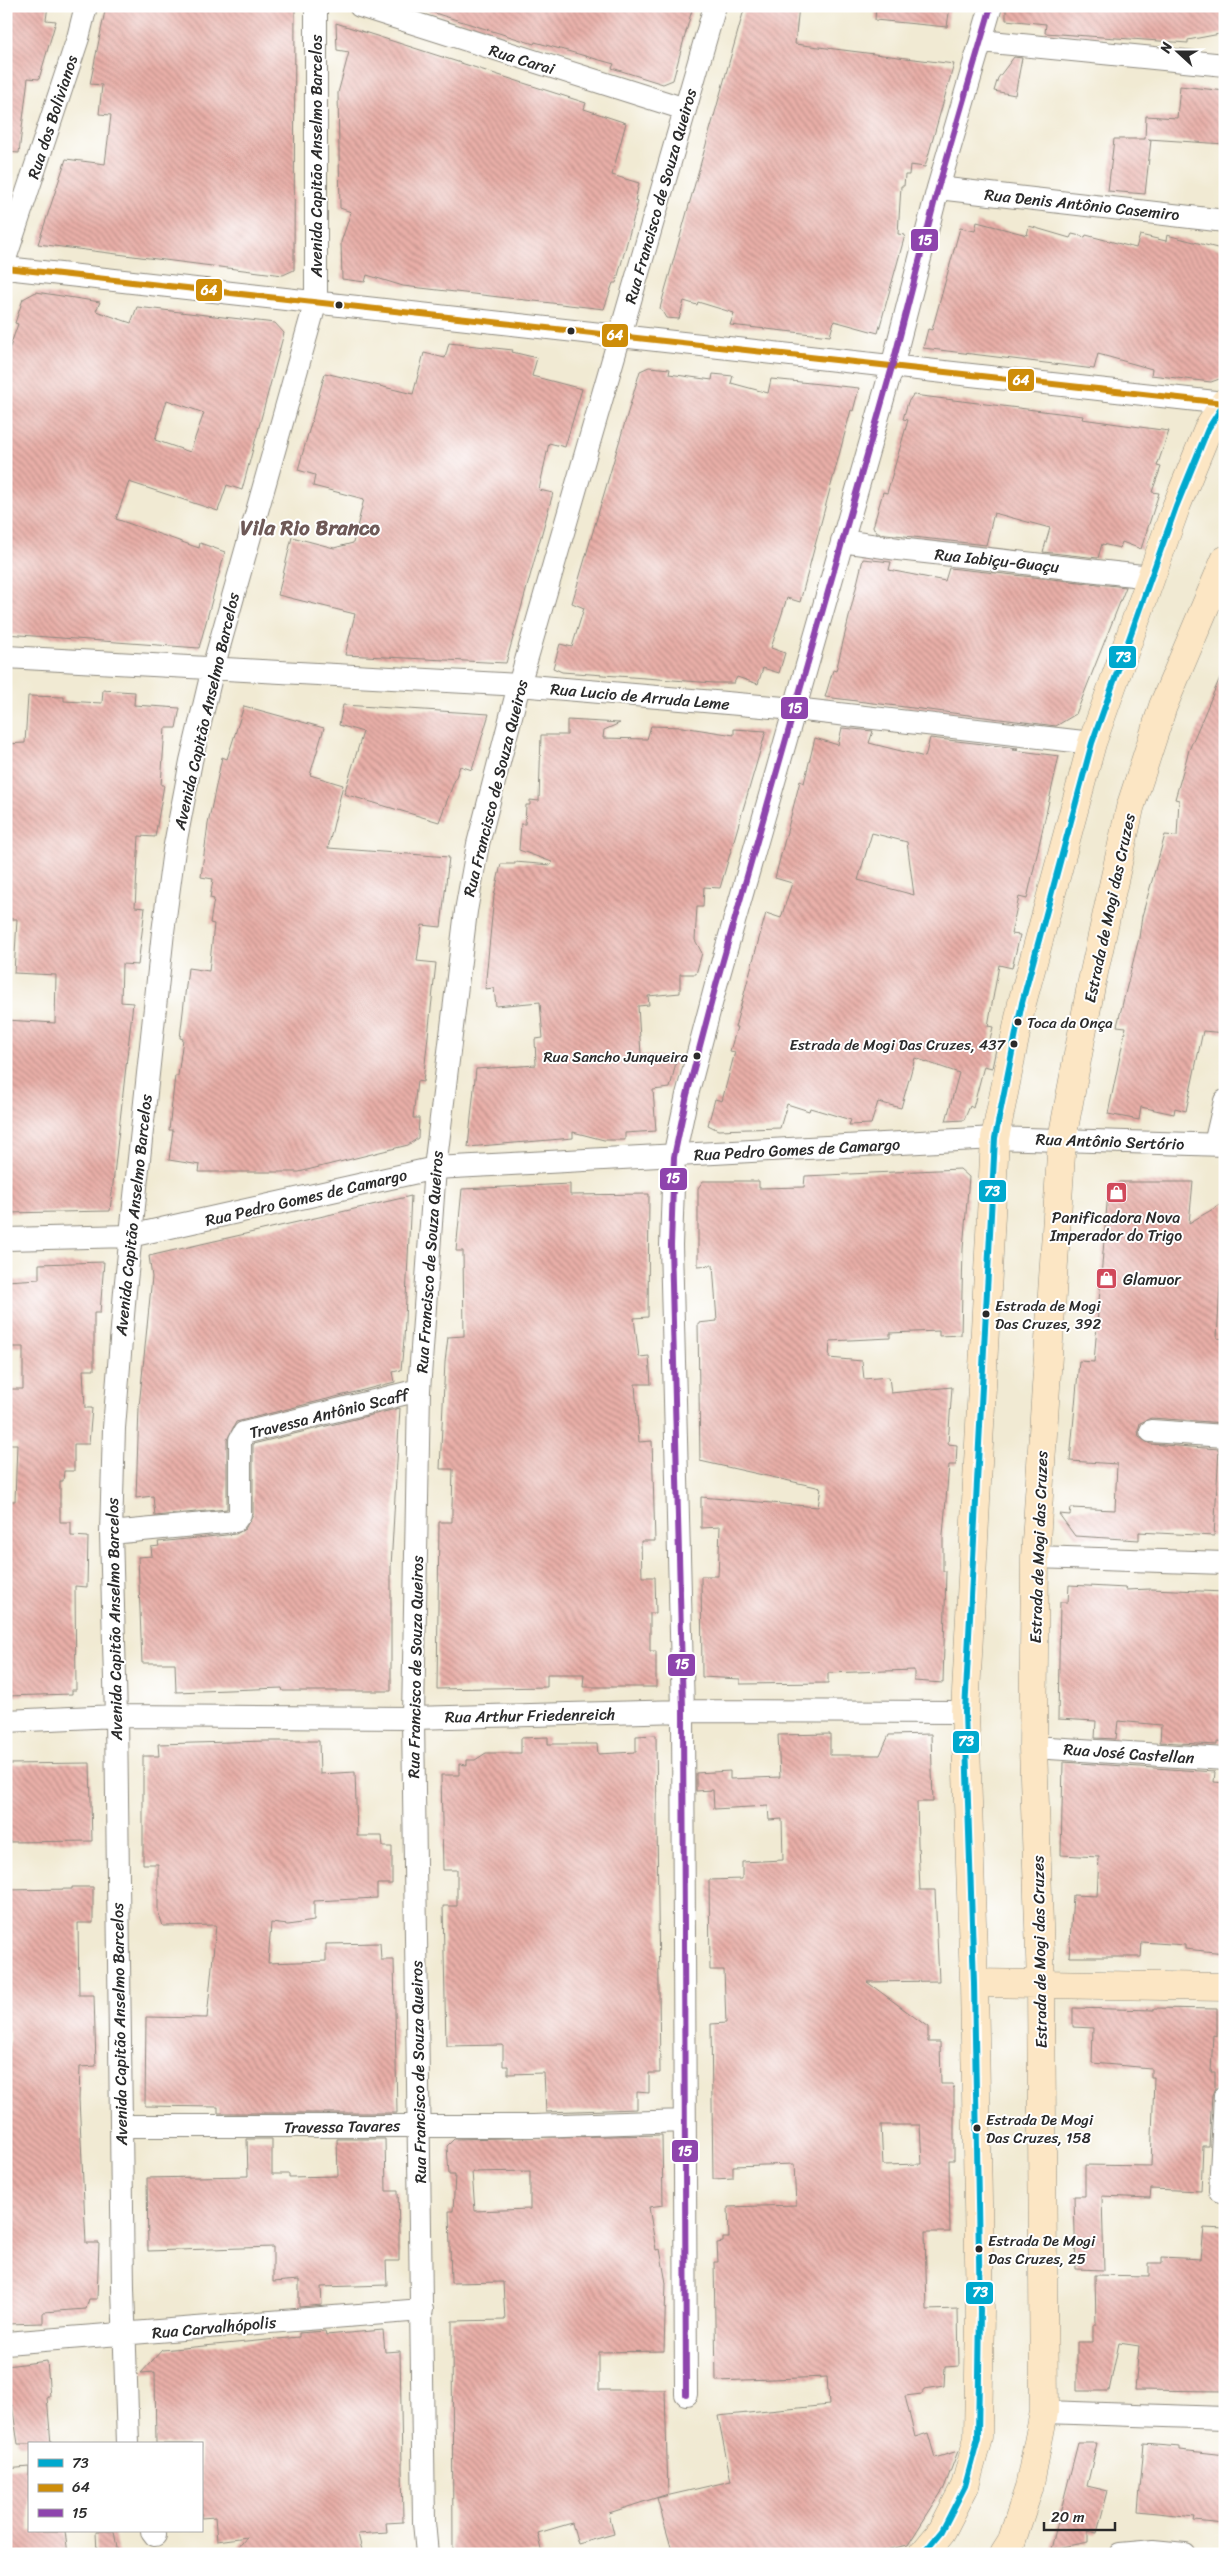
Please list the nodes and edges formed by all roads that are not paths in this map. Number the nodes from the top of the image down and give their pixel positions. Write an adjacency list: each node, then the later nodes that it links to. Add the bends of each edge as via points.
1 (86, 6): 11 (street, Rua dos Bolivianos)
2 (316, 6): 13 (street, Avenida Capitão Anselmo Barcelos)
3 (360, 6): 8 (street, Rua Carai)
4 (715, 6): 8 (street, Rua Francisco de Souza Queiros)
5 (990, 6): 6 (street)
6 (981, 41): 7 (street); 9 (street)
7 (1225, 65)
8 (685, 109): 14 (street, Rua Francisco de Souza Queiros)
9 (938, 188): 10 (street, Rua Denis Antônio Casemiro); 15 (street)
10 (1225, 220)
11 (6, 256)
12 (6, 268): 13 (street)
13 (316, 301): 14 (street); 21 (street, Avenida Capitão Anselmo Barcelos)
14 (620, 336): 15 (street); 22 (street, Rua Francisco de Souza Queiros)
15 (892, 367): 16 (street); 17 (street)
16 (1224, 403): 19 (main road, via 1193,463)
17 (842, 541): 19 (street, Rua Iabiçu-Guaçu); 23 (street)
18 (1225, 560): 27 (main road, Estrada de Mogi das Cruzes, via 1163,706 1130,808)
19 (1152, 577): 24 (main road)
20 (6, 657): 21 (street, Rua Lucio de Arruda Leme)
21 (213, 668): 22 (street, Rua Lucio de Arruda Leme); 31 (street, Avenida Capitão Anselmo Barcelos, via 174,850)
22 (519, 685): 23 (street, Rua Lucio de Arruda Leme); 30 (street, Rua Francisco de Souza Queiros, via 472,869)
23 (795, 709): 24 (street, Rua Lucio de Arruda Leme); 29 (street, via 686,1095)
24 (1092, 743): 26 (main road, via 1022,1003)
25 (1225, 1100): 28 (street)
26 (995, 1138): 27 (street, Rua Antônio Sertório); 29 (street, Rua Pedro Gomes de Camargo); 40 (main road)
27 (1062, 1139): 28 (street, Rua Antônio Sertório); 37 (main road, Estrada de Mogi das Cruzes)
28 (1220, 1145)
29 (674, 1156): 30 (street, Rua Pedro Gomes de Camargo); 39 (street, via 671,1245)
30 (435, 1168): 31 (street, Rua Pedro Gomes de Camargo); 33 (street, Rua Francisco de Souza Queiros)
31 (130, 1236): 32 (street, Rua Pedro Gomes de Camargo); 36 (street, Avenida Capitão Anselmo Barcelos, via 114,1428)
32 (6, 1239)
33 (419, 1390): 36 (street, Travessa Antônio Scaff, via 244,1433 240,1440 240,1514 235,1521); 42 (street, Rua Francisco de Souza Queiros)
34 (1151, 1431): 35 (street)
35 (1225, 1436)
36 (111, 1533): 41 (street, Avenida Capitão Anselmo Barcelos)
37 (1035, 1557): 38 (street); 44 (main road, Estrada de Mogi das Cruzes)
38 (1225, 1563)
39 (683, 1711): 40 (street, Rua Arthur Friedenreich); 42 (street, Rua Arthur Friedenreich); 50 (street)
40 (965, 1712): 46 (main road)
41 (116, 1716): 42 (street, Rua Arthur Friedenreich); 43 (street, Rua Arthur Friedenreich); 52 (street, Avenida Capitão Anselmo Barcelos)
42 (413, 1718): 51 (street, Rua Francisco de Souza Queiros)
43 (6, 1721)
44 (1033, 1747): 45 (street, Rua José Castellan); 47 (main road, Estrada de Mogi das Cruzes)
45 (1225, 1759)
46 (974, 1983): 47 (main road); 62 (main road, via 980,2320 978,2438 965,2486 942,2531)
47 (1041, 1984): 48 (main road); 58 (main road, Estrada de Mogi das Cruzes)
48 (1225, 1987)
49 (1225, 2096): 53 (street)
50 (684, 2121): 51 (street, Travessa Tavares, via 533,2126); 57 (street)
51 (419, 2125): 52 (street, Travessa Tavares); 54 (street, Rua Francisco de Souza Queiros)
52 (121, 2126): 55 (street, Avenida Capitão Anselmo Barcelos)
53 (1220, 2191)
54 (422, 2310): 55 (street, Rua Carvalhópolis); 61 (street, Rua Francisco de Souza Queiros)
55 (124, 2336): 56 (street, Rua Carvalhópolis); 60 (street, Avenida Capitão Anselmo Barcelos)
56 (6, 2343)
57 (686, 2394)
58 (1044, 2412): 59 (street); 63 (main road, Estrada de Mogi das Cruzes, via 1029,2488 1011,2543)
59 (1225, 2418)
60 (128, 2442)
61 (427, 2554)
62 (923, 2554)
63 (1004, 2554)
64 (1120, 2554): 65 (street, via 1154,2551)
65 (1185, 2554)

